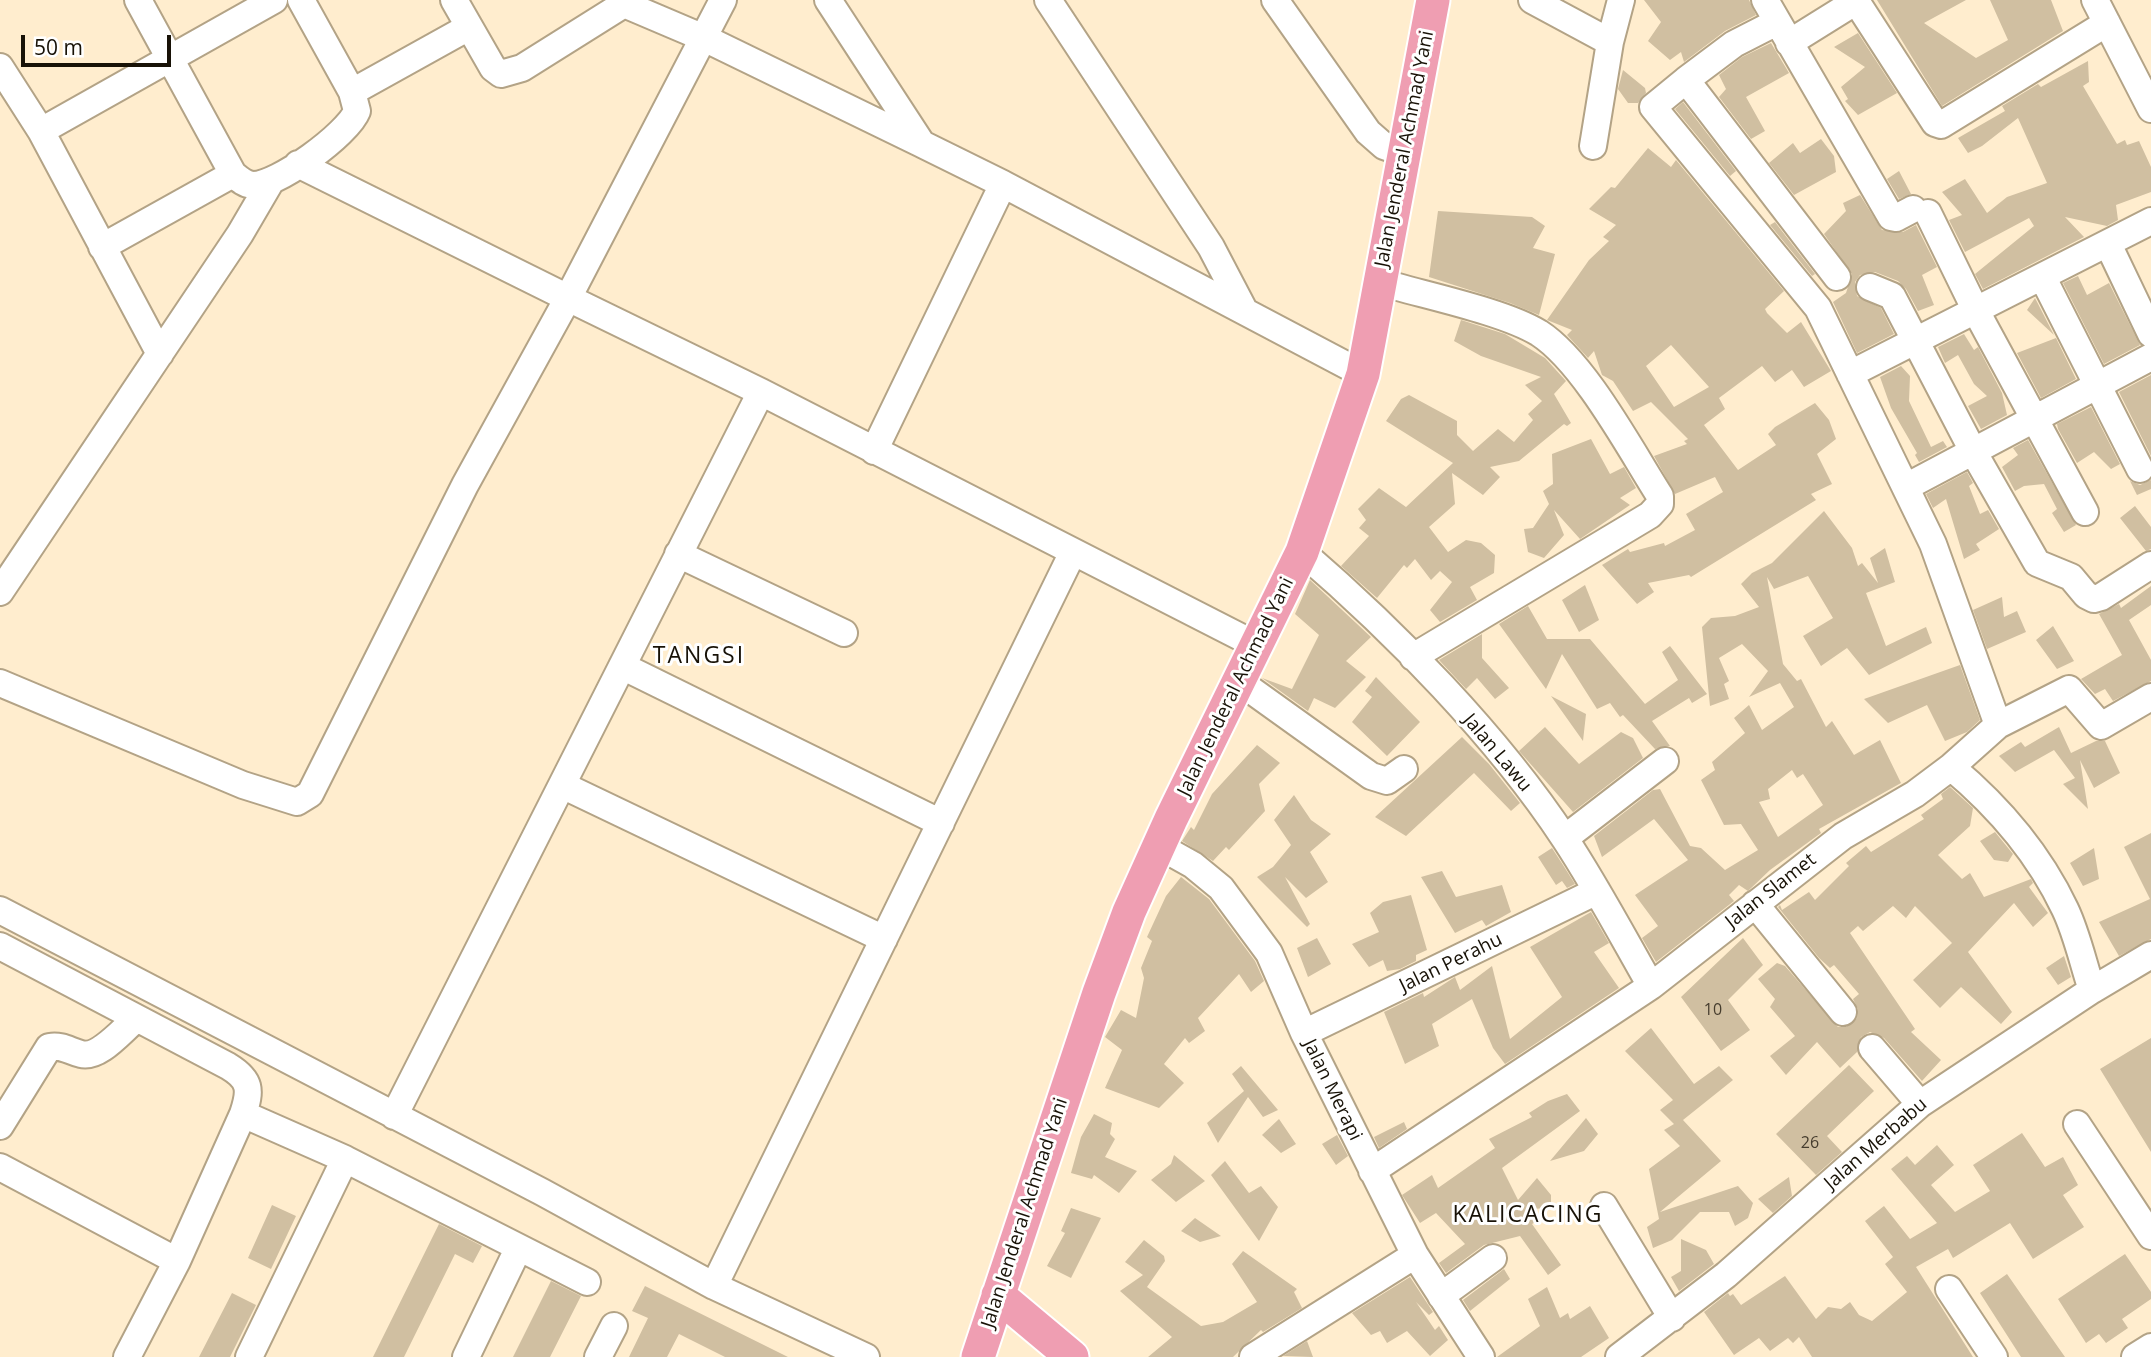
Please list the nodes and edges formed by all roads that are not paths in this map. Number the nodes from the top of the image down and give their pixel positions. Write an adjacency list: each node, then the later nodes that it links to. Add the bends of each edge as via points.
1 (138, 0): 19 (street)
2 (274, 0): 19 (street)
3 (301, 0): 22 (street)
4 (454, 0): 16 (street)
5 (723, 0): 17 (street)
6 (828, 0): 25 (street)
7 (1048, 0): 40 (street, via 1211,247)
8 (1275, 0): 27 (street, via 1368,132 1384,146)
9 (1433, 0): 27 (main road, Jalan Jenderal Achmad Yani)
10 (1532, 0): 18 (street)
11 (1621, 0): 18 (street)
12 (1857, 1): 14 (street, via 1941,125); 15 (street)
13 (623, 2): 16 (street, via 508,74 493,68); 17 (street)
14 (2101, 11): 23 (street)
15 (1777, 21): 21 (street, via 1734,44); 41 (street, via 1891,217 1920,211)
16 (469, 27): 22 (street)
17 (705, 38): 25 (street); 39 (street)
18 (1610, 42): 26 (street)
19 (168, 59): 24 (street); 29 (street)
20 (0, 67): 24 (street)
21 (1686, 80): 35 (street); 47 (street, via 1653,107 1810,296 1827,353)
22 (352, 92): 28 (street, via 357,111 354,118)
23 (2151, 109)
24 (41, 131): 34 (street)
25 (922, 144): 31 (street)
26 (1593, 146)
27 (1404, 153): 37 (main road, Jalan Jenderal Achmad Yani)
28 (298, 164): 30 (street); 39 (street)
29 (233, 174): 30 (street, via 249,184); 34 (street)
30 (271, 181): 44 (street)
31 (1003, 184): 40 (street); 51 (street)
32 (2151, 221): 33 (street)
33 (2108, 244): 36 (street); 42 (street)
34 (102, 247): 44 (street)
35 (1837, 277)
36 (2043, 278): 41 (street); 48 (street)
37 (1380, 282): 46 (main road, Jalan Jenderal Achmad Yani); 63 (street, via 1539,333 1575,367 1660,496 1660,504 1650,515)
38 (1870, 287): 43 (street, via 1892,296)
39 (568, 298): 49 (street); 66 (street, via 465,485 310,794 297,802 243,785)
40 (1244, 310): 46 (street)
41 (1976, 311): 43 (street); 50 (street)
42 (2151, 334)
43 (1914, 341): 47 (street); 52 (street)
44 (160, 354): 60 (street)
45 (2151, 357): 48 (street)
46 (1363, 374): 57 (main road, Jalan Jenderal Achmad Yani)
47 (1850, 374): 54 (street)
48 (2098, 384): 50 (street); 53 (street)
49 (761, 392): 51 (street); 58 (street)
50 (2035, 418): 52 (street); 55 (street)
51 (874, 451): 56 (street)
52 (1973, 453): 54 (street); 59 (street, via 2037,563 2071,577 2087,595 2101,597)
53 (2140, 469)
54 (1906, 487): 68 (street, via 1933,544)
55 (2085, 512)
56 (1073, 552): 62 (street); 73 (street)
57 (1302, 552): 62 (main road, Jalan Jenderal Achmad Yani); 63 (street, Jalan Lawu)
58 (678, 554): 61 (street); 64 (street)
59 (2151, 565)
60 (0, 592)
61 (844, 633)
62 (1258, 646): 65 (main road, Jalan Jenderal Achmad Yani)
63 (1413, 657): 74 (street, Jalan Lawu, via 1505,759)
64 (622, 666): 72 (street); 73 (street)
65 (1240, 682): 71 (street, via 1371,776 1387,781); 75 (main road, Jalan Jenderal Achmad Yani)
66 (0, 683)
67 (2151, 697): 68 (street, Jalan Slamet, via 2101,726 2069,689)
68 (1998, 725): 70 (street, Jalan Slamet)
69 (1665, 761): 74 (street)
70 (1951, 767): 77 (street, Jalan Slamet, via 1843,836); 83 (street, via 2010,822 2048,877 2066,911)
71 (1404, 769)
72 (562, 785): 79 (street); 90 (street)
73 (940, 823): 79 (street)
74 (1565, 838): 76 (street, Jalan Lawu)
75 (1159, 846): 86 (street, Jalan Merapi, via 1208,876 1242,914 1269,953); 105 (main road, Jalan Jenderal Achmad Yani, via 1099,993)
76 (1597, 891): 82 (street, Jalan Lawu); 86 (street, Jalan Perahu)
77 (1755, 904): 82 (street, Jalan Slamet); 84 (street)
78 (0, 910): 90 (street)
79 (884, 939): 103 (street)
80 (0, 946): 85 (street)
81 (2151, 955): 83 (street, Jalan Merbabu)
82 (1651, 986): 95 (street, Jalan Slamet)
83 (2092, 990): 88 (street, Jalan Merbabu)
84 (1843, 1012)
85 (135, 1020): 89 (street, via 240,1073 250,1089); 92 (street, via 94,1053 49,1047)
86 (1304, 1033): 95 (street, Jalan Merapi)
87 (1872, 1048): 88 (street)
88 (1920, 1104): 107 (street, Jalan Merbabu)
89 (243, 1114): 93 (street); 101 (street)
90 (394, 1116): 103 (street)
91 (2077, 1124): 97 (street)
92 (0, 1126)
93 (345, 1159): 98 (street); 111 (street)
94 (0, 1167): 101 (street)
95 (1372, 1171): 99 (street, Jalan Merapi)
96 (1604, 1206): 107 (street)
97 (2151, 1236)
98 (518, 1249): 102 (street); 112 (street)
99 (1415, 1255): 106 (street, Jalan Merapi); 117 (street)
100 (1493, 1258): 106 (street)
101 (177, 1261): 110 (street)
102 (587, 1282)
103 (714, 1286): 114 (street)
104 (1949, 1289): 120 (street)
105 (998, 1295): 115 (main road, Jalan Jenderal Achmad Yani); 116 (main road)
106 (1441, 1296): 118 (street, Jalan Merapi)
107 (1672, 1318): 119 (street, Jalan Merbabu)
108 (614, 1326): 113 (street)
109 (2151, 1347): 121 (street)
110 (127, 1357)
111 (249, 1357)
112 (466, 1357)
113 (598, 1357)
114 (866, 1357)
115 (978, 1357)
116 (1072, 1357)
117 (1253, 1357)
118 (1481, 1357)
119 (1619, 1357)
120 (1994, 1357)
121 (2135, 1357)

